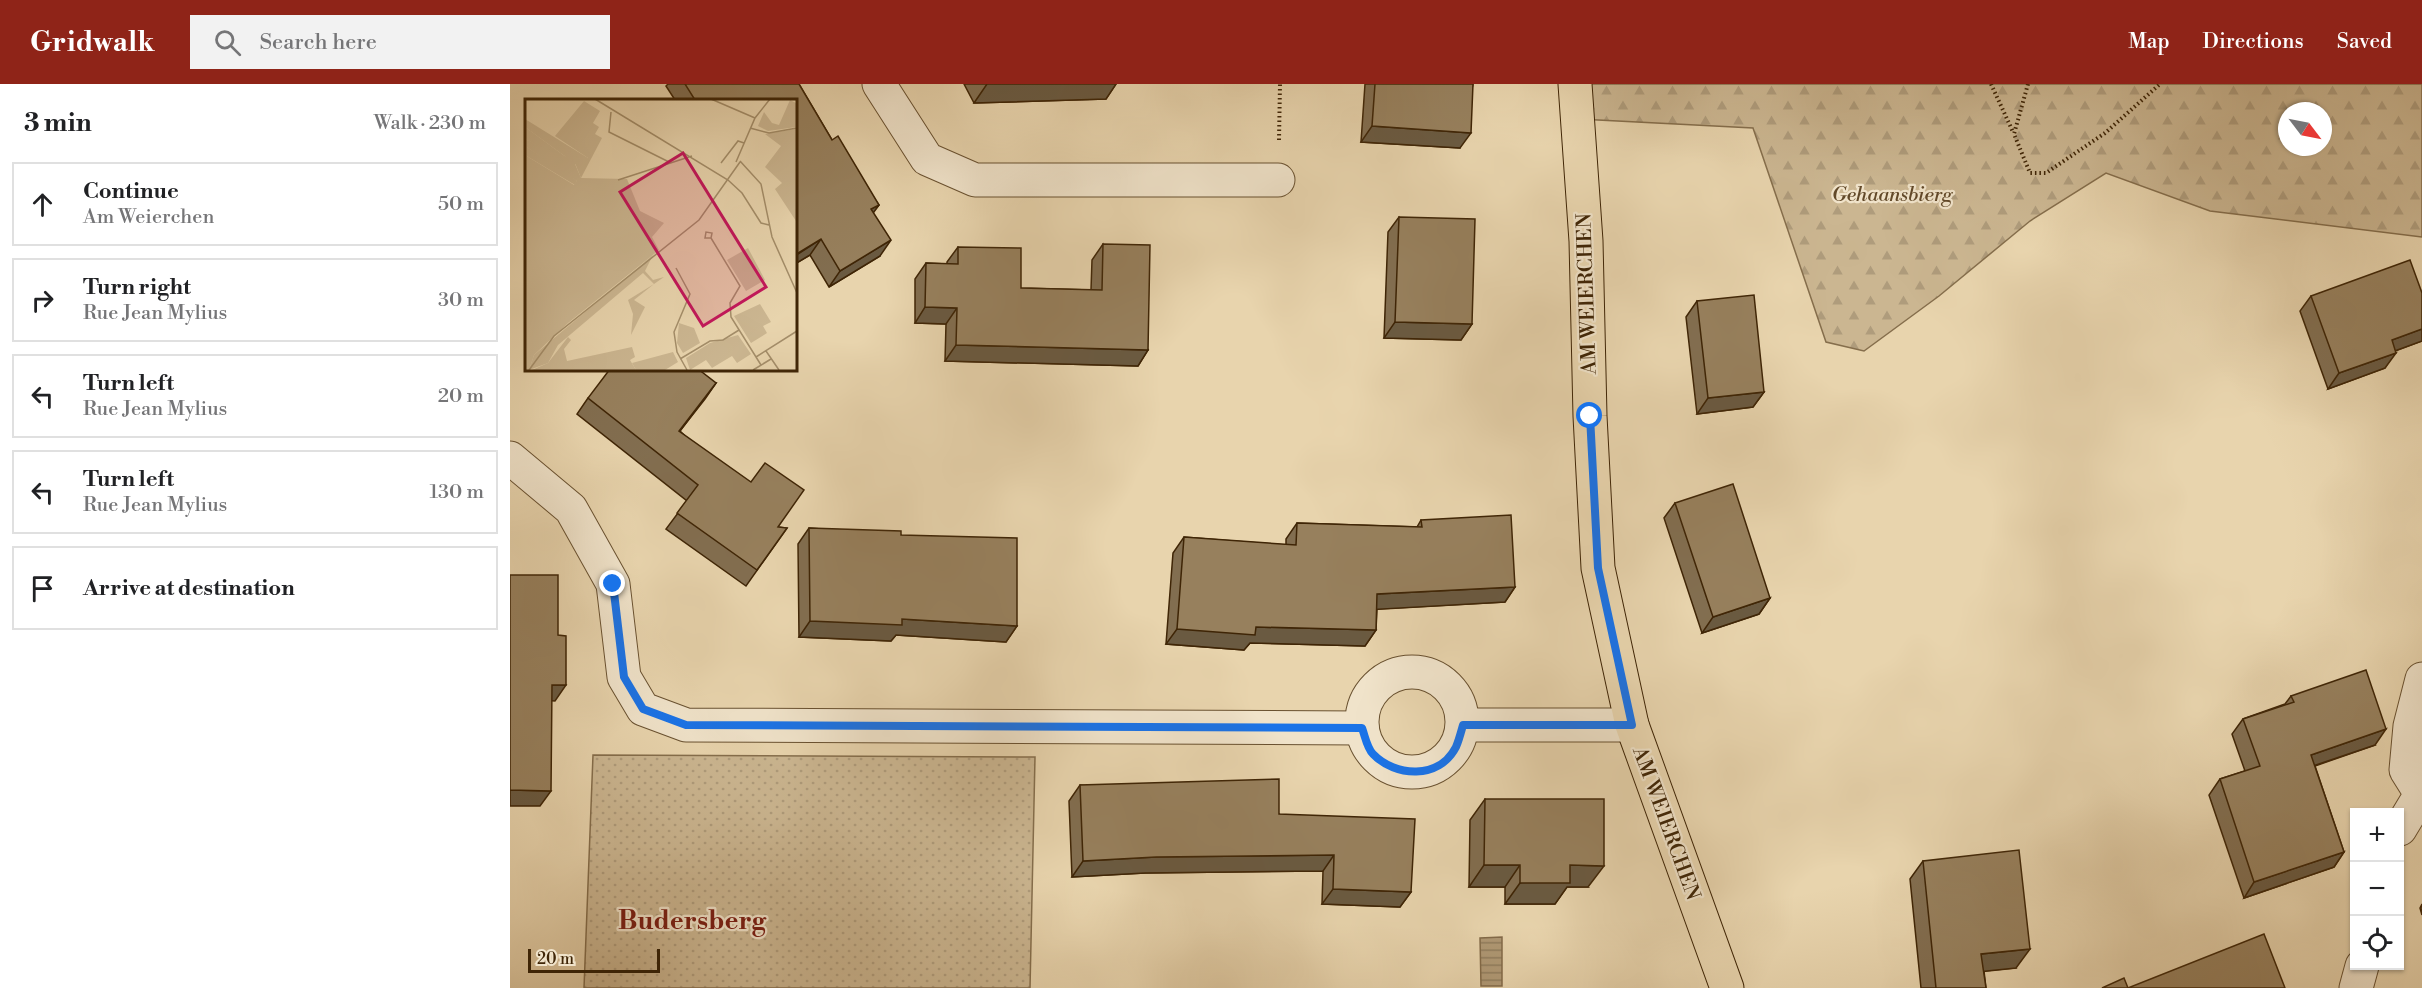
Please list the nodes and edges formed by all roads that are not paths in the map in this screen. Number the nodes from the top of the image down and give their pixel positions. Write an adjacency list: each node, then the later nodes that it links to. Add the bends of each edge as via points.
1 (879, 84): 3 (street, via 927,159 975,180)
2 (1575, 84): 7 (main road, AM WEIERCHEN, via 1598,568)
3 (1278, 180)
4 (510, 458): 8 (street, via 571,509 613,584 624,677 643,709 686,725)
5 (2422, 679): 9 (street, via 2410,726 2406,770)
6 (1463, 725): 7 (street); 8 (street, via 1456,748 1438,766 1413,773 1389,768 1371,752); 8 (street, via 1458,702 1444,683 1422,673 1399,673 1378,685 1371,695 1365,704)
7 (1632, 725): 12 (main road, AM WEIERCHEN)
8 (1362, 728)
9 (2421, 793): 10 (street)
10 (2404, 822)
11 (2361, 970): 13 (street)
12 (1727, 988)
13 (2356, 988)

